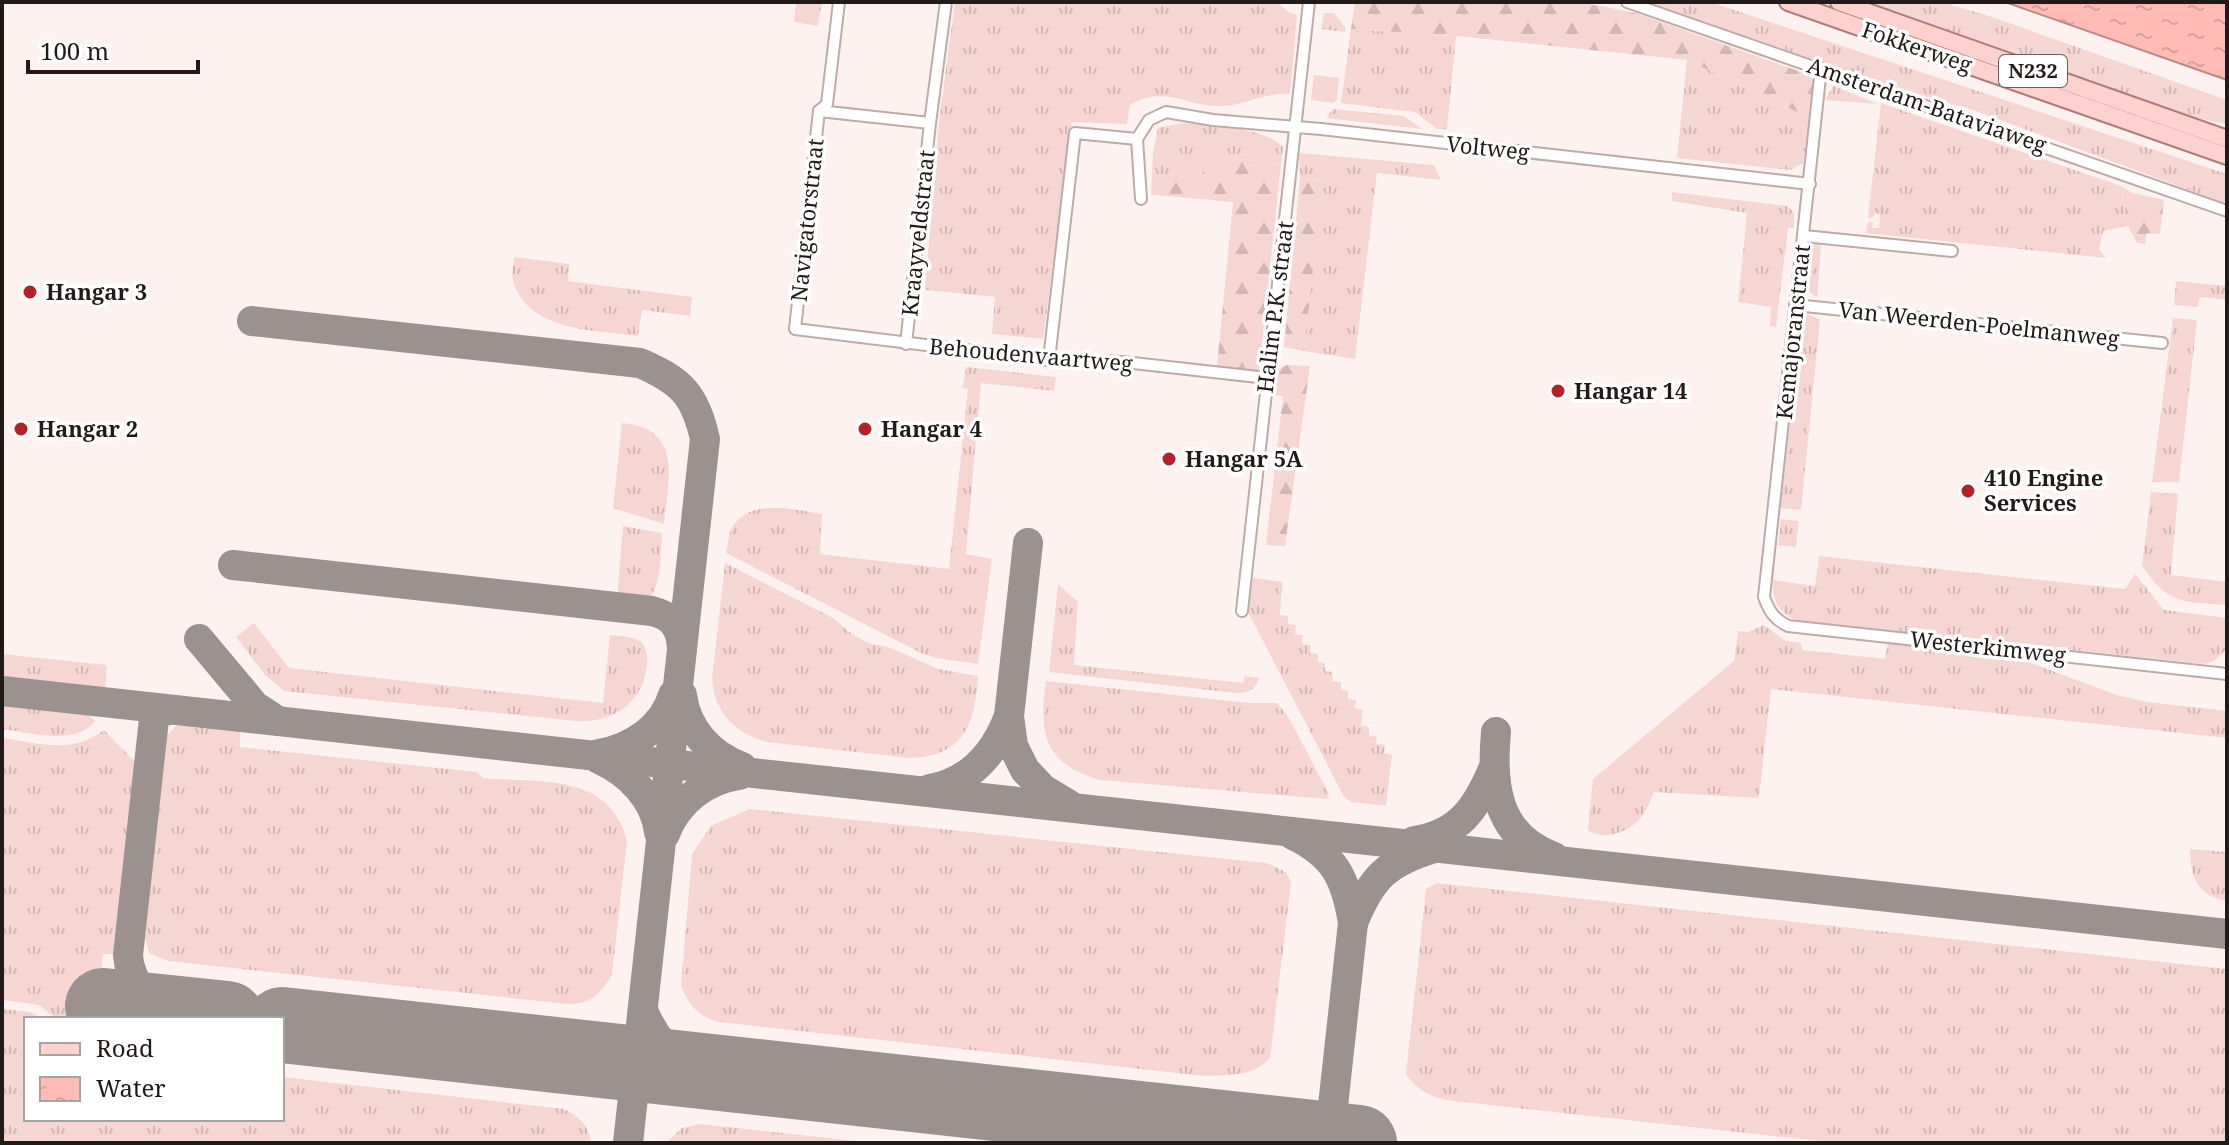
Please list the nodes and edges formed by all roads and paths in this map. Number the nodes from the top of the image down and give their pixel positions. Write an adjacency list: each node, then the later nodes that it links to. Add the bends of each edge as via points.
1 (839, 2): 8 (street, Navigatorstraat, via 827,104)
2 (946, 2): 9 (street, Kraayveldstraat)
3 (1309, 2): 10 (street, Halim P.K. straat)
4 (1627, 2): 7 (street, Amsterdam-Bataviaweg)
5 (1788, 2): 13 (main road, Fokkerweg / N232)
6 (1839, 2): 12 (main road, Fokkerweg / N232)
7 (1821, 68): 14 (street, Kemajoranstraat); 16 (street, Amsterdam-Bataviaweg)
8 (819, 111): 9 (street); 20 (street, Navigatorstraat)
9 (930, 123): 22 (street, Kraayveldstraat)
10 (1296, 127): 11 (street, Voltweg, via 1166,112 1149,120); 14 (street, Voltweg); 24 (street, Halim P.K. straat)
11 (1137, 139): 15 (street); 23 (street, via 1075,133)
12 (2227, 139)
13 (2227, 156)
14 (1810, 184): 17 (street, Kemajoranstraat)
15 (1141, 199)
16 (2227, 211)
17 (1804, 236): 18 (street); 19 (street, Kemajoranstraat)
18 (1952, 251)
19 (1795, 305): 21 (street, Van Weerden-Poelmanweg); 25 (street, Kemajoranstraat)
20 (795, 329): 22 (street, Behoudenvaartweg)
21 (2162, 343)
22 (906, 344): 23 (street, Behoudenvaartweg)
23 (1049, 360): 24 (street, Behoudenvaartweg, via 1124,362)
24 (1267, 378): 26 (street, Halim P.K. straat)
25 (1764, 597): 27 (street, Westerkimweg, via 1769,612 1788,626)
26 (1242, 611)
27 (2227, 674)

